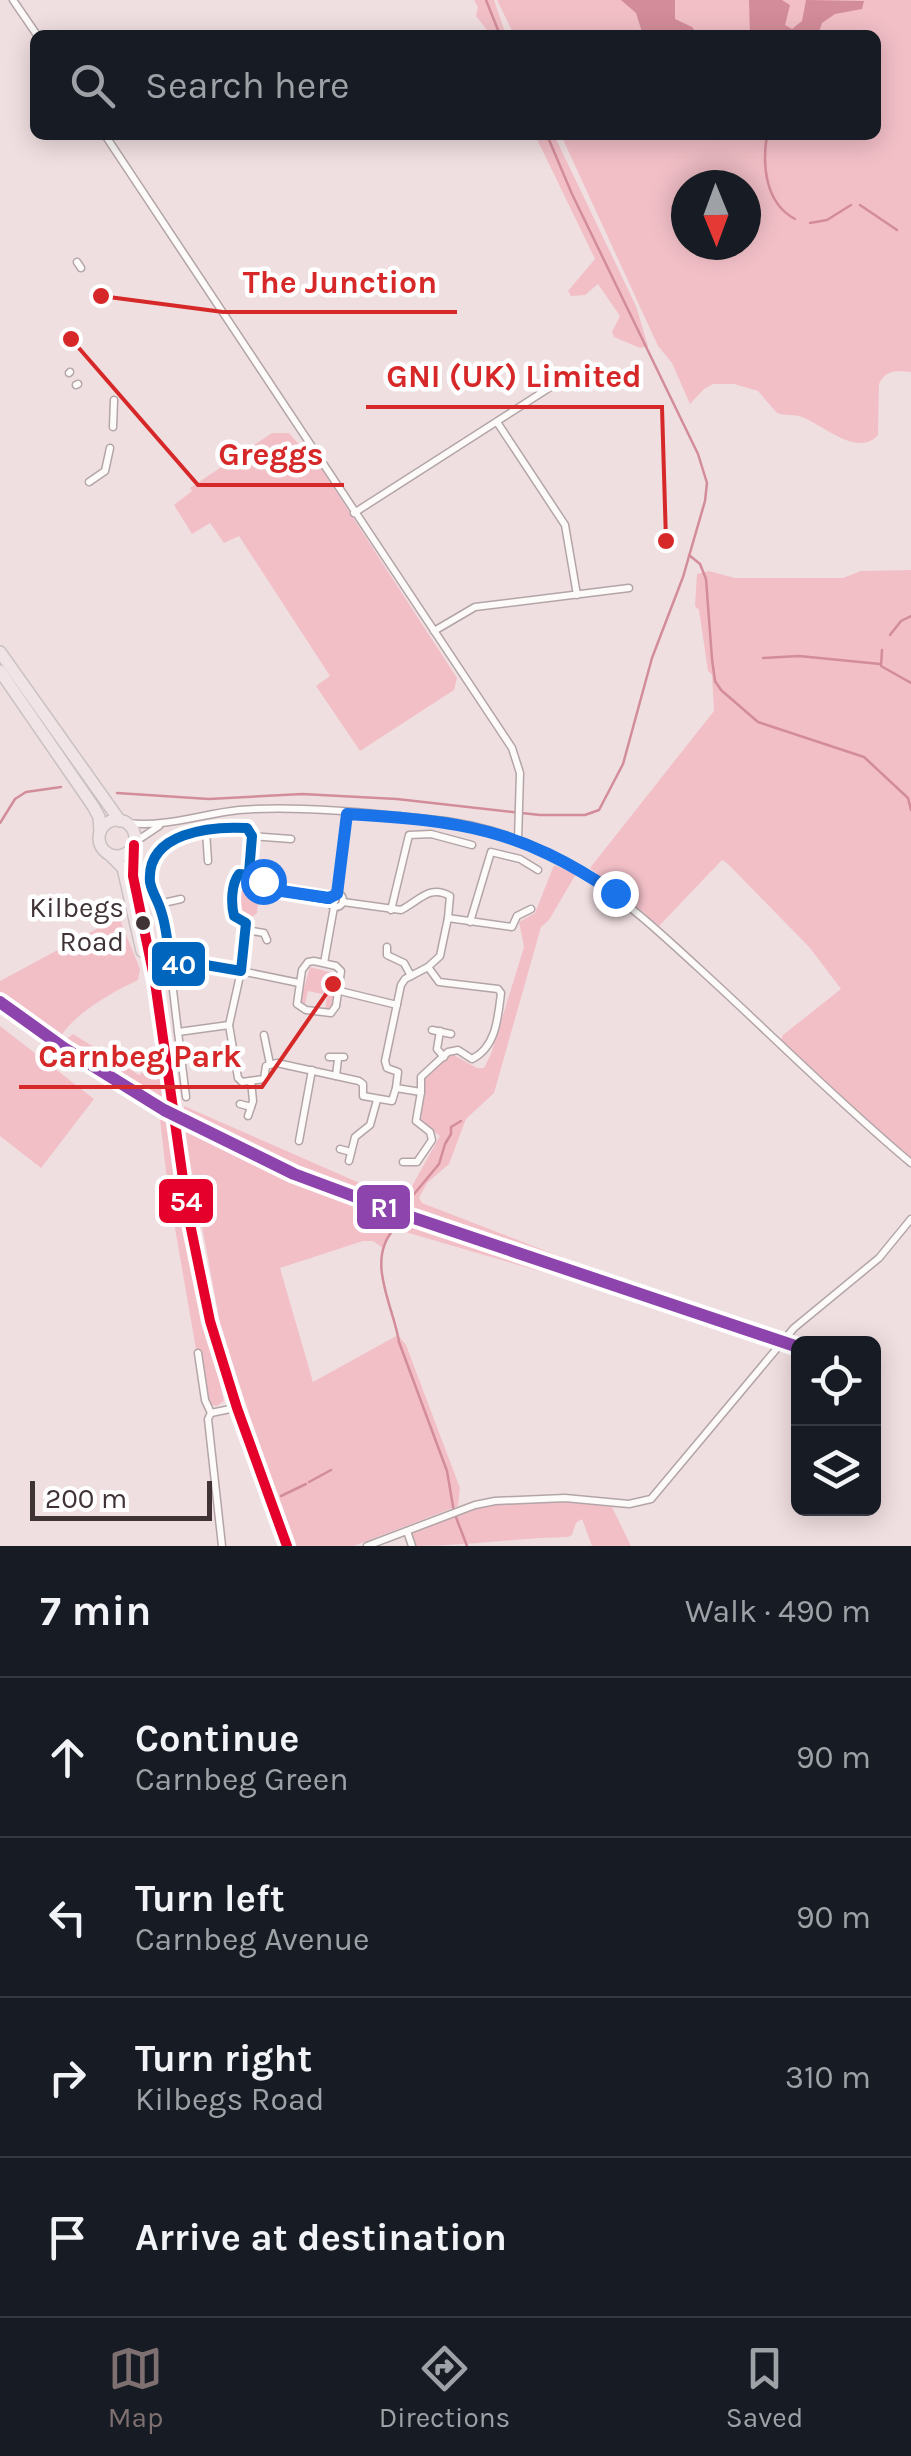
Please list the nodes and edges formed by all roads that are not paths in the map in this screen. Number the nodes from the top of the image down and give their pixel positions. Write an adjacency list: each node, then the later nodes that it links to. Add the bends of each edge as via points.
1 (14, 0): 2 (street)
2 (34, 30)
3 (108, 140): 10 (street)
4 (563, 379): 6 (street)
5 (114, 400): 7 (street)
6 (497, 422): 10 (street); 12 (street, via 565,525)
7 (114, 426)
8 (110, 448): 9 (street, via 105,472)
9 (88, 482)
10 (354, 512): 13 (street)
11 (629, 588): 12 (street)
12 (577, 595): 13 (street, via 475,607)
13 (434, 631): 18 (street, via 512,748 520,773)
14 (0, 652): 17 (highway)
15 (0, 671): 21 (highway, via 93,806)
16 (347, 814): 19 (street, via 242,810); 22 (street, via 430,819); 32 (street)
17 (124, 822): 19 (street); 21 (highway, via 108,822); 26 (highway)
18 (519, 823): 22 (street); 25 (street)
19 (160, 825): 26 (street)
20 (206, 831): 23 (street, via 244,827); 29 (street); 36 (street, via 173,839 156,854 150,879)
21 (100, 832): 28 (highway, via 100,846)
22 (501, 834): 25 (street)
23 (252, 836): 24 (street); 31 (street)
24 (290, 839)
25 (518, 840): 80 (street, via 615,893)
26 (134, 843): 28 (highway, via 126,854); 62 (highway, via 133,876)
27 (472, 845): 39 (street, via 409,835)
28 (110, 855): 62 (highway, via 126,877)
29 (208, 860)
30 (538, 870): 41 (street, via 488,851)
31 (249, 873): 33 (street, via 261,876 268,889); 42 (street, via 240,874 234,886 233,915 245,921)
32 (337, 894): 33 (street); 35 (street)
33 (329, 898): 37 (street)
34 (181, 899): 36 (street)
35 (342, 902): 37 (street); 39 (street)
36 (159, 904): 46 (street)
37 (334, 907): 45 (street)
38 (531, 909): 41 (street, via 518,916 514,930)
39 (392, 910): 40 (street, via 439,891 450,896)
40 (448, 918): 41 (street); 47 (street, via 440,956)
41 (470, 922)
42 (246, 930): 43 (street); 48 (street)
43 (267, 934)
44 (384, 953): 49 (street, via 404,963)
45 (324, 963): 50 (street, via 305,964); 52 (street, via 340,969)
46 (170, 965): 48 (street); 56 (street)
47 (428, 967): 49 (street); 53 (street, via 439,982)
48 (241, 971): 50 (street); 55 (street)
49 (411, 976): 54 (street)
50 (299, 984): 52 (street, via 296,1002 306,1010 332,1012)
51 (509, 986): 53 (street)
52 (339, 991): 54 (street)
53 (501, 991): 60 (street, via 496,1027 480,1054 472,1059 454,1050)
54 (397, 1005): 67 (street, via 385,1064 398,1072)
55 (229, 1026): 56 (street); 65 (street, via 239,1080)
56 (178, 1032): 66 (street, via 186,1092)
57 (451, 1034): 60 (street, via 436,1031)
58 (264, 1035): 61 (street)
59 (329, 1057): 64 (street, via 341,1058)
60 (444, 1057): 68 (street, via 421,1077)
61 (270, 1064): 63 (street); 65 (street, via 264,1079)
62 (169, 1067): 83 (highway, via 198,1264)
63 (312, 1070): 64 (street); 74 (street)
64 (336, 1076): 69 (street, via 360,1081 363,1096)
65 (251, 1081): 71 (street)
66 (195, 1087)
67 (396, 1088): 68 (street); 69 (street, via 392,1101)
68 (421, 1092): 79 (street, via 416,1119 432,1140 417,1162)
69 (377, 1100): 77 (street)
70 (240, 1104): 71 (street)
71 (251, 1107): 72 (street)
72 (248, 1116)
73 (290, 1128): 74 (street)
74 (300, 1135): 75 (street)
75 (312, 1136)
76 (340, 1149): 77 (street)
77 (351, 1152): 78 (street)
78 (349, 1161)
79 (403, 1162)
80 (911, 1164)
81 (911, 1218): 85 (street, via 879,1258 794,1328 651,1499 630,1504 524,1498 475,1505)
82 (198, 1353): 84 (street)
83 (236, 1408): 84 (street); 87 (highway)
84 (212, 1413): 86 (street)
85 (407, 1531): 88 (street); 89 (street)
86 (222, 1546)
87 (287, 1546)
88 (368, 1546)
89 (412, 1546)

